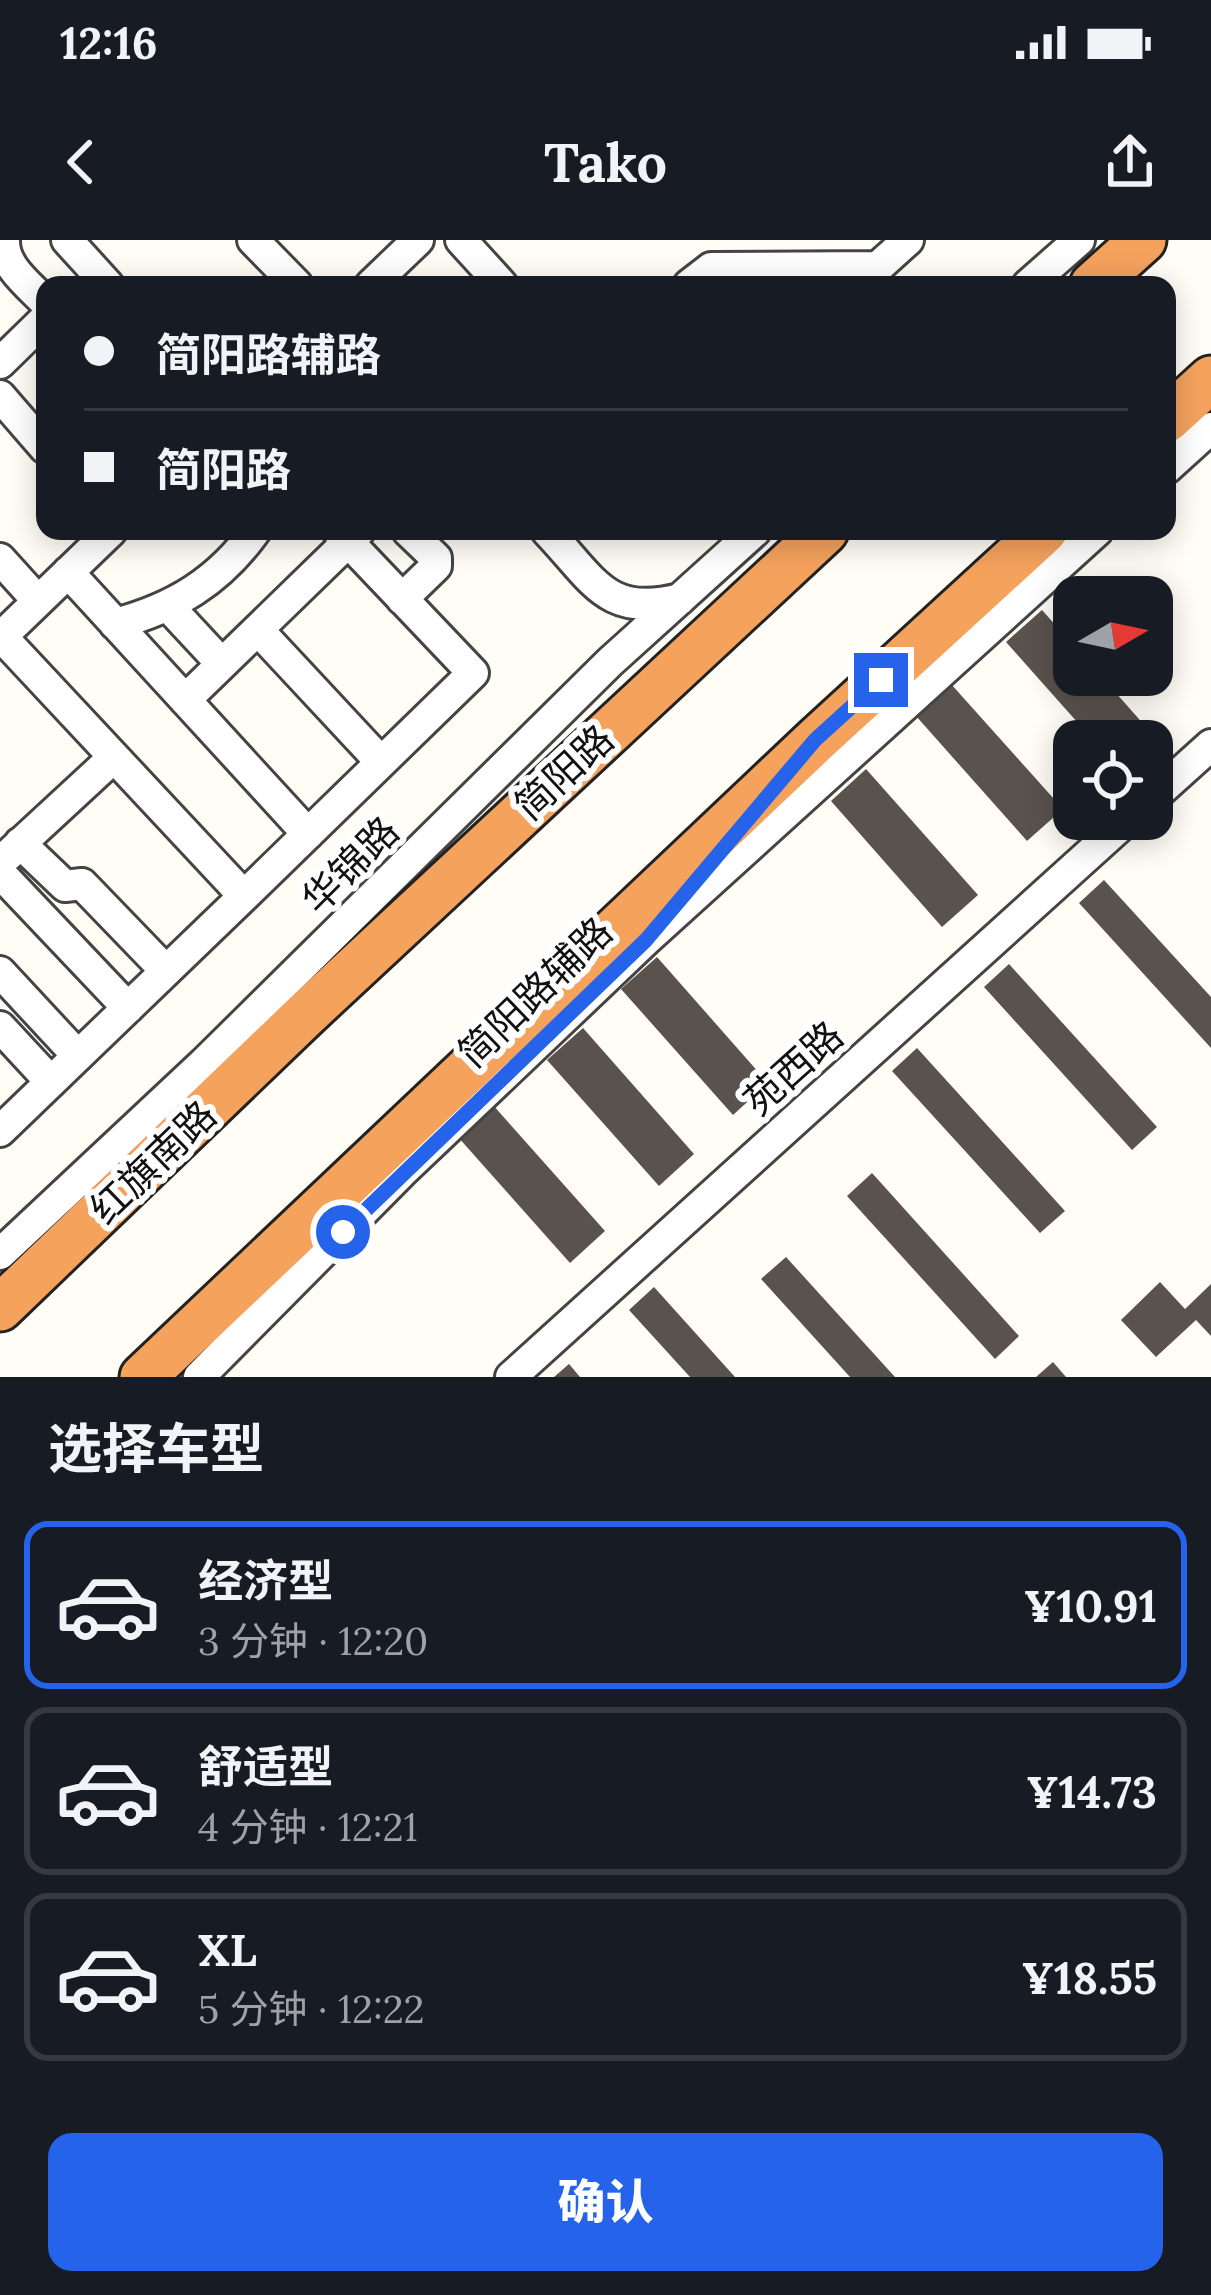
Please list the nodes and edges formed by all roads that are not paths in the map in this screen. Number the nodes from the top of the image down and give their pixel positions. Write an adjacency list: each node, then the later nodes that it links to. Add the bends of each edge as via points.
1 (68, 240): 12 (street)
2 (254, 240): 13 (street)
3 (272, 240): 14 (street)
4 (418, 240): 15 (street)
5 (461, 240): 16 (street)
6 (908, 240): 10 (street, via 878,267)
7 (1078, 240): 18 (street)
8 (1143, 240): 19 (highway)
9 (742, 254): 10 (street); 17 (street)
10 (840, 254)
11 (5, 260): 20 (street)
12 (100, 276)
13 (288, 276)
14 (306, 276)
15 (380, 276)
16 (494, 276)
17 (701, 276)
18 (1038, 276)
19 (1103, 276)
20 (36, 293)
21 (36, 328): 22 (street)
22 (0, 363)
23 (1211, 379): 25 (highway)
24 (0, 396): 27 (street)
25 (1176, 411)
26 (1211, 428): 28 (street)
27 (36, 438)
28 (1176, 459)
29 (102, 540): 41 (street)
30 (249, 540): 45 (street)
31 (343, 540): 47 (street)
32 (352, 540): 42 (street)
33 (418, 540): 42 (street, via 436,566)
34 (543, 540): 49 (street, via 607,616 615,636)
35 (545, 540): 43 (street, via 611,598 644,607)
36 (745, 540): 43 (street, 华锦路)
37 (815, 540): 66 (highway, 简阳路)
38 (1035, 540): 52 (highway)
39 (1087, 540): 62 (street, 简阳路辅路)
40 (0, 560): 44 (street)
41 (68, 572): 44 (street); 46 (street)
42 (402, 599): 55 (street, via 473,673)
43 (680, 599): 49 (street, 华锦路)
44 (38, 602): 48 (street)
45 (169, 607): 46 (street); 50 (street)
46 (115, 624): 51 (street)
47 (258, 630): 50 (street); 55 (street)
48 (1, 637): 54 (street)
49 (610, 662): 71 (street, 华锦路)
50 (223, 664): 51 (street)
51 (185, 700): 57 (street)
52 (815, 740): 62 (street); 73 (highway)
53 (1211, 745): 56 (street)
54 (112, 758): 59 (street); 61 (street)
55 (381, 762): 57 (street)
56 (1173, 779)
57 (308, 834): 61 (street)
58 (1105, 840): 75 (street, 苑西路)
59 (10, 853): 63 (street, via 65,886 82,884)
60 (0, 873): 65 (street)
61 (244, 896): 63 (street)
62 (646, 940): 74 (street, 简阳路辅路)
63 (166, 971): 65 (street)
64 (0, 972): 68 (street)
65 (128, 1008): 68 (street)
66 (305, 1016): 72 (highway, 红旗南路)
67 (0, 1027): 69 (street)
68 (78, 1056): 69 (street)
69 (51, 1082): 70 (street)
70 (0, 1131)
71 (0, 1254)
72 (0, 1308)
73 (143, 1377)
74 (199, 1377)
75 (511, 1377)

